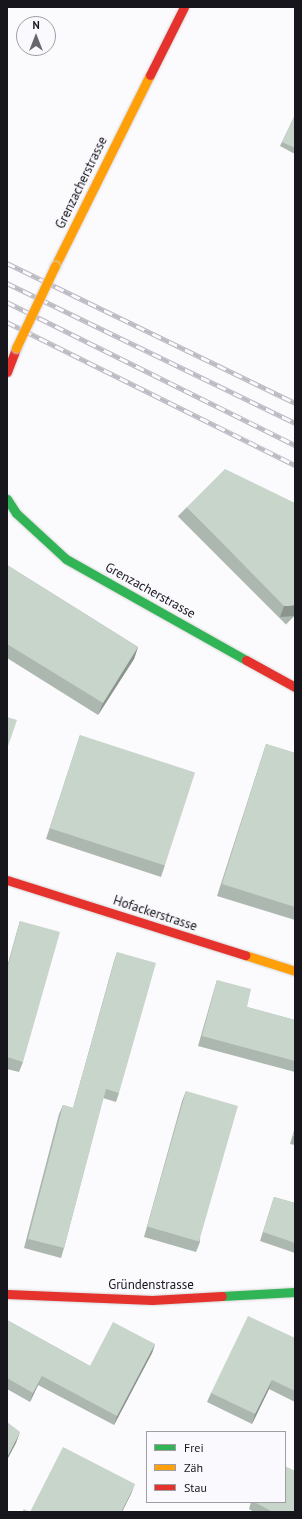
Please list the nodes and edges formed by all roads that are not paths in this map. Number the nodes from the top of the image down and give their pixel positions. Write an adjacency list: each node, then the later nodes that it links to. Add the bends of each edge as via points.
1 (184, 7): 2 (street, Grenzacherstrasse, bridge, via 55,266)
2 (7, 372)
3 (7, 499): 4 (street, Grenzacherstrasse, via 16,513 66,559)
4 (295, 687)
5 (7, 880): 6 (street, Hofackerstrasse)
6 (295, 971)
7 (295, 1292): 8 (street, Gründenstrasse, via 152,1300)
8 (7, 1294)

